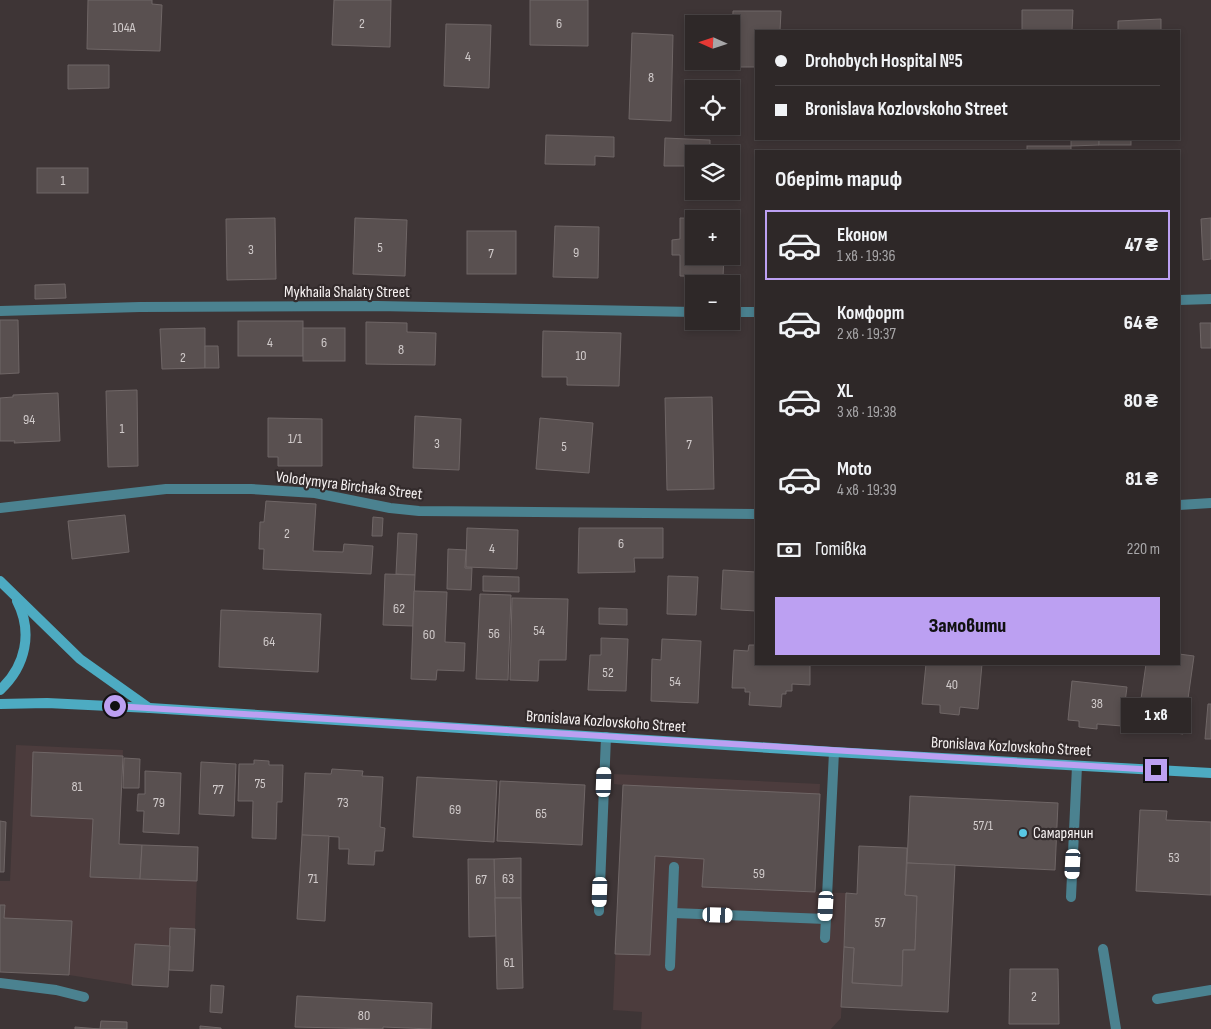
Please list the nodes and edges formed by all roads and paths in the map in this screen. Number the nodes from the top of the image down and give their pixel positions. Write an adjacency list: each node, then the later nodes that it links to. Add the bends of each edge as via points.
1 (1211, 299): 2 (street)
2 (1180, 300)
3 (0, 311): 4 (street, Mykhaila Shalaty Street, via 376,306)
4 (685, 312)
5 (740, 312): 6 (street)
6 (755, 312)
7 (1211, 503): 8 (street)
8 (1180, 505)
9 (0, 508): 10 (street, Volodymyra Birchaka Street, via 166,489 251,489 315,493 419,511)
10 (755, 514)
11 (0, 572): 13 (street)
12 (0, 581): 13 (street)
13 (13, 595): 14 (street, via 22,613 26,634 24,654 15,673); 16 (street, via 80,659)
14 (0, 690)
15 (0, 704): 16 (street, Bronislava Kozlovskoho Street)
16 (150, 708): 17 (street, Bronislava Kozlovskoho Street)
17 (606, 737): 18 (street, Bronislava Kozlovskoho Street); 23 (street)
18 (834, 752): 19 (street, Bronislava Kozlovskoho Street); 25 (street)
19 (1077, 766): 20 (street, Bronislava Kozlovskoho Street); 22 (street)
20 (1211, 773)
21 (674, 867): 24 (street)
22 (1071, 897)
23 (599, 911)
24 (672, 913): 25 (street); 28 (street)
25 (826, 919): 26 (street)
26 (824, 938)
27 (1103, 949): 33 (street)
28 (670, 966)
29 (0, 983): 31 (street)
30 (1211, 990): 32 (street)
31 (84, 997)
32 (1157, 999)
33 (1116, 1029)

